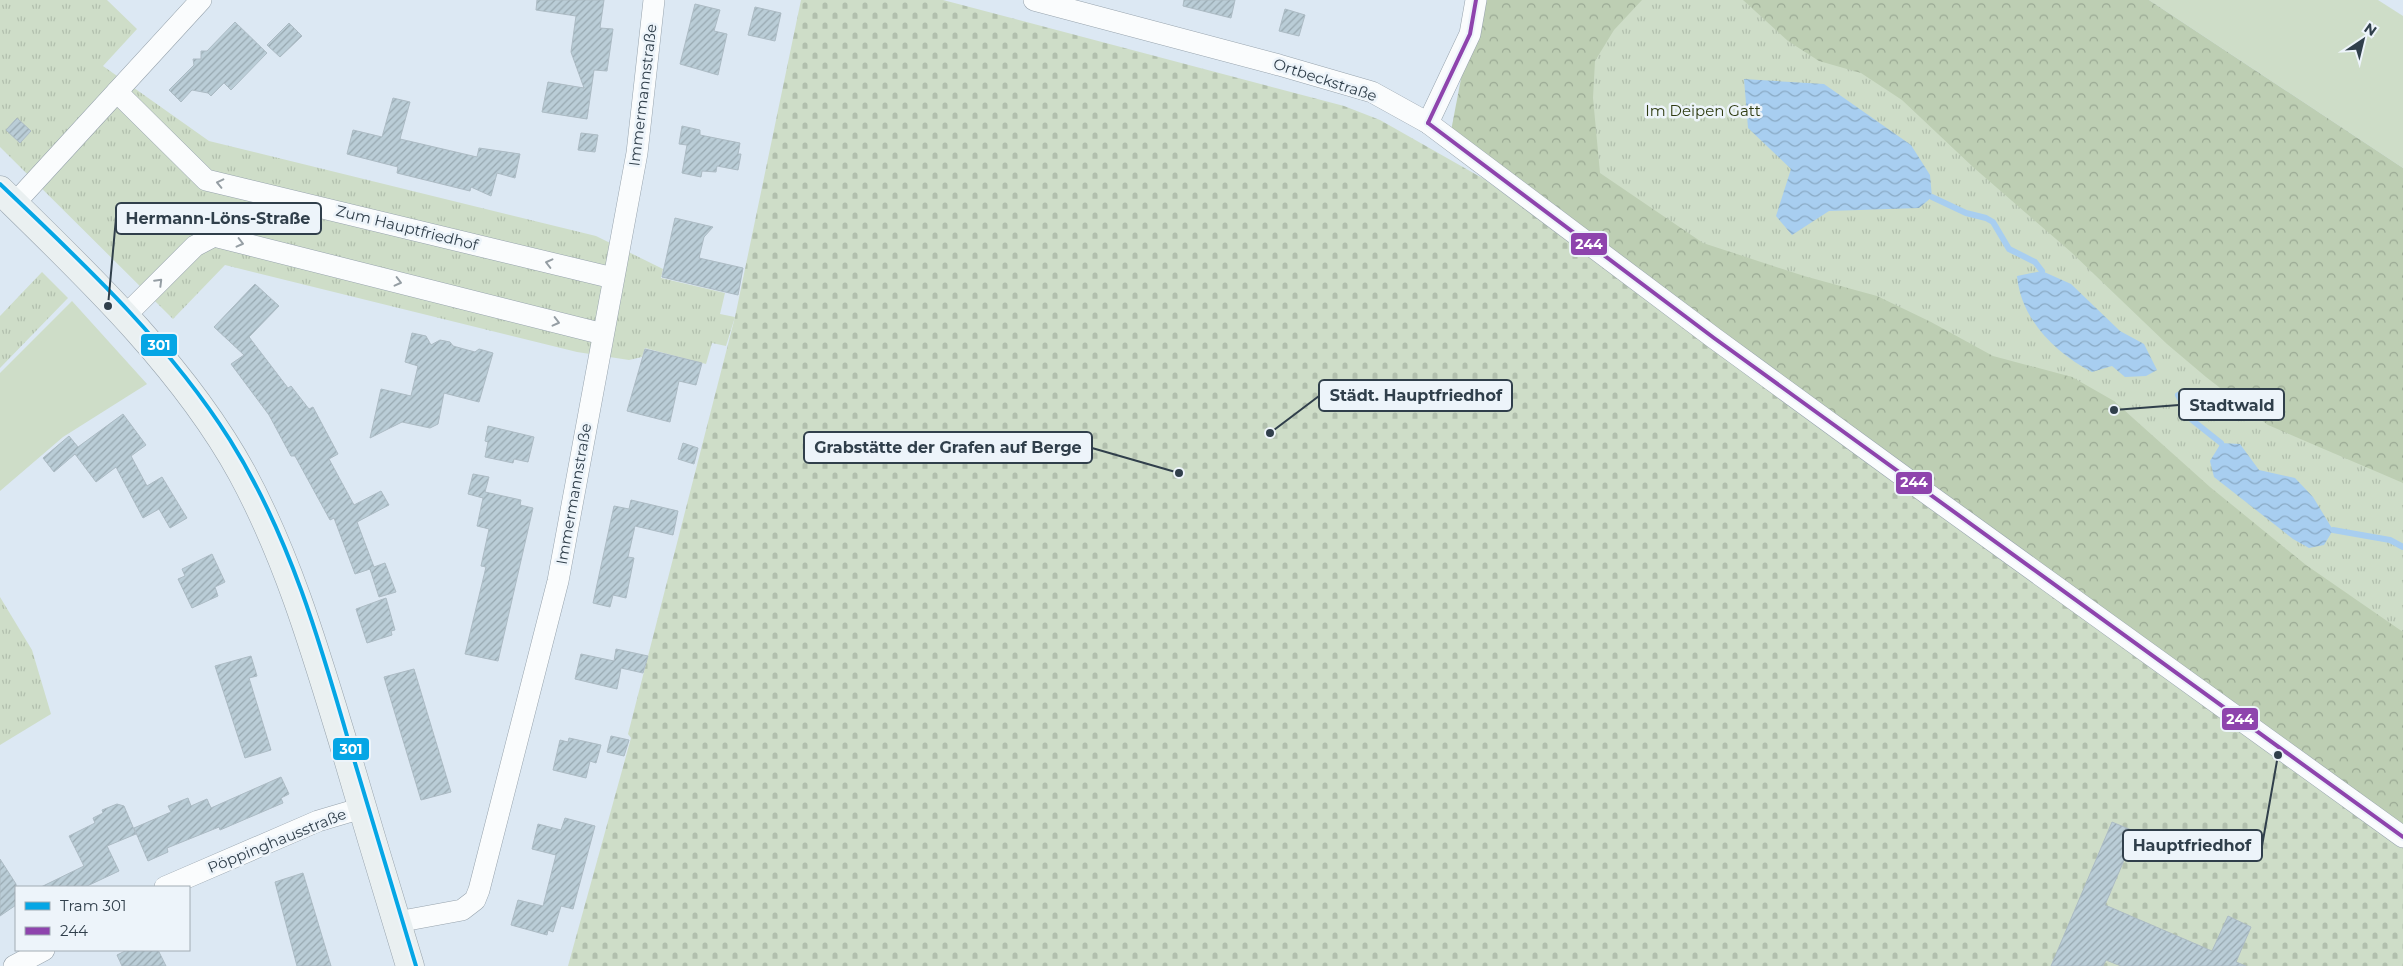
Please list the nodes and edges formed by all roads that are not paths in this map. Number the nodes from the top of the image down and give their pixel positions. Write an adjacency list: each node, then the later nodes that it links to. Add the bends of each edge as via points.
1 (201, 0): 5 (street)
2 (654, 0): 8 (street, Immermannstraße, via 637,153)
3 (1034, 0): 6 (street, Ortbeckstraße, via 1372,92)
4 (1476, 0): 6 (street, via 1470,34)
5 (117, 92): 7 (street); 8 (street, Zum Hauptfriedhof, one-way to 5, via 206,180)
6 (1428, 123): 12 (street, Ortbeckstraße, via 1706,332)
7 (7, 197): 9 (main road)
8 (613, 278): 10 (street, Immermannstraße)
9 (125, 316): 10 (street, one-way to 10, via 195,246 214,236); 11 (main road, via 199,405 242,473 269,528 294,588)
10 (603, 334): 14 (street, Immermannstraße, via 558,581 479,890 474,900 462,910)
11 (362, 808): 13 (street, Pöppinghausstraße, via 318,821); 14 (main road)
12 (2403, 838)
13 (167, 886)
14 (397, 922): 17 (main road)
15 (42, 951): 16 (street)
16 (14, 966)
17 (410, 966)

